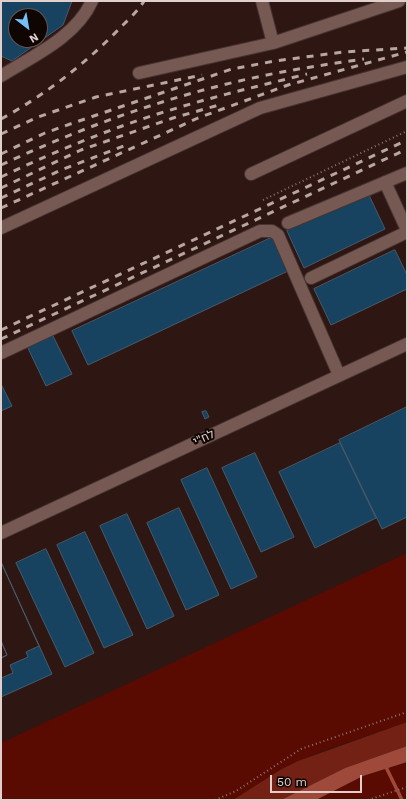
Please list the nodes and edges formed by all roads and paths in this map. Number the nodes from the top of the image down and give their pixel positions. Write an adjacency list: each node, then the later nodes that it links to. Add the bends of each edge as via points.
1 (92, 1): 7 (street, via 80,21 65,35)
2 (262, 1): 4 (street)
3 (399, 1): 4 (street)
4 (273, 43): 6 (street)
5 (407, 67): 15 (street, via 260,108)
6 (139, 73)
7 (1, 76)
8 (407, 101): 11 (street)
9 (407, 131): 13 (path)
10 (407, 173): 12 (street)
11 (251, 174)
12 (385, 182): 14 (street); 16 (street)
13 (263, 200)
14 (288, 223)
15 (1, 228)
16 (407, 231): 17 (street)
17 (311, 278)
18 (407, 344): 20 (street, לח"י)
19 (1, 353): 20 (street, via 260,231 268,231 278,235)
20 (339, 375): 21 (street, לח"י)
21 (1, 533)
22 (407, 712): 24 (path, via 301,749 236,790)
23 (407, 787): 25 (path)
24 (215, 800)
25 (368, 800)

